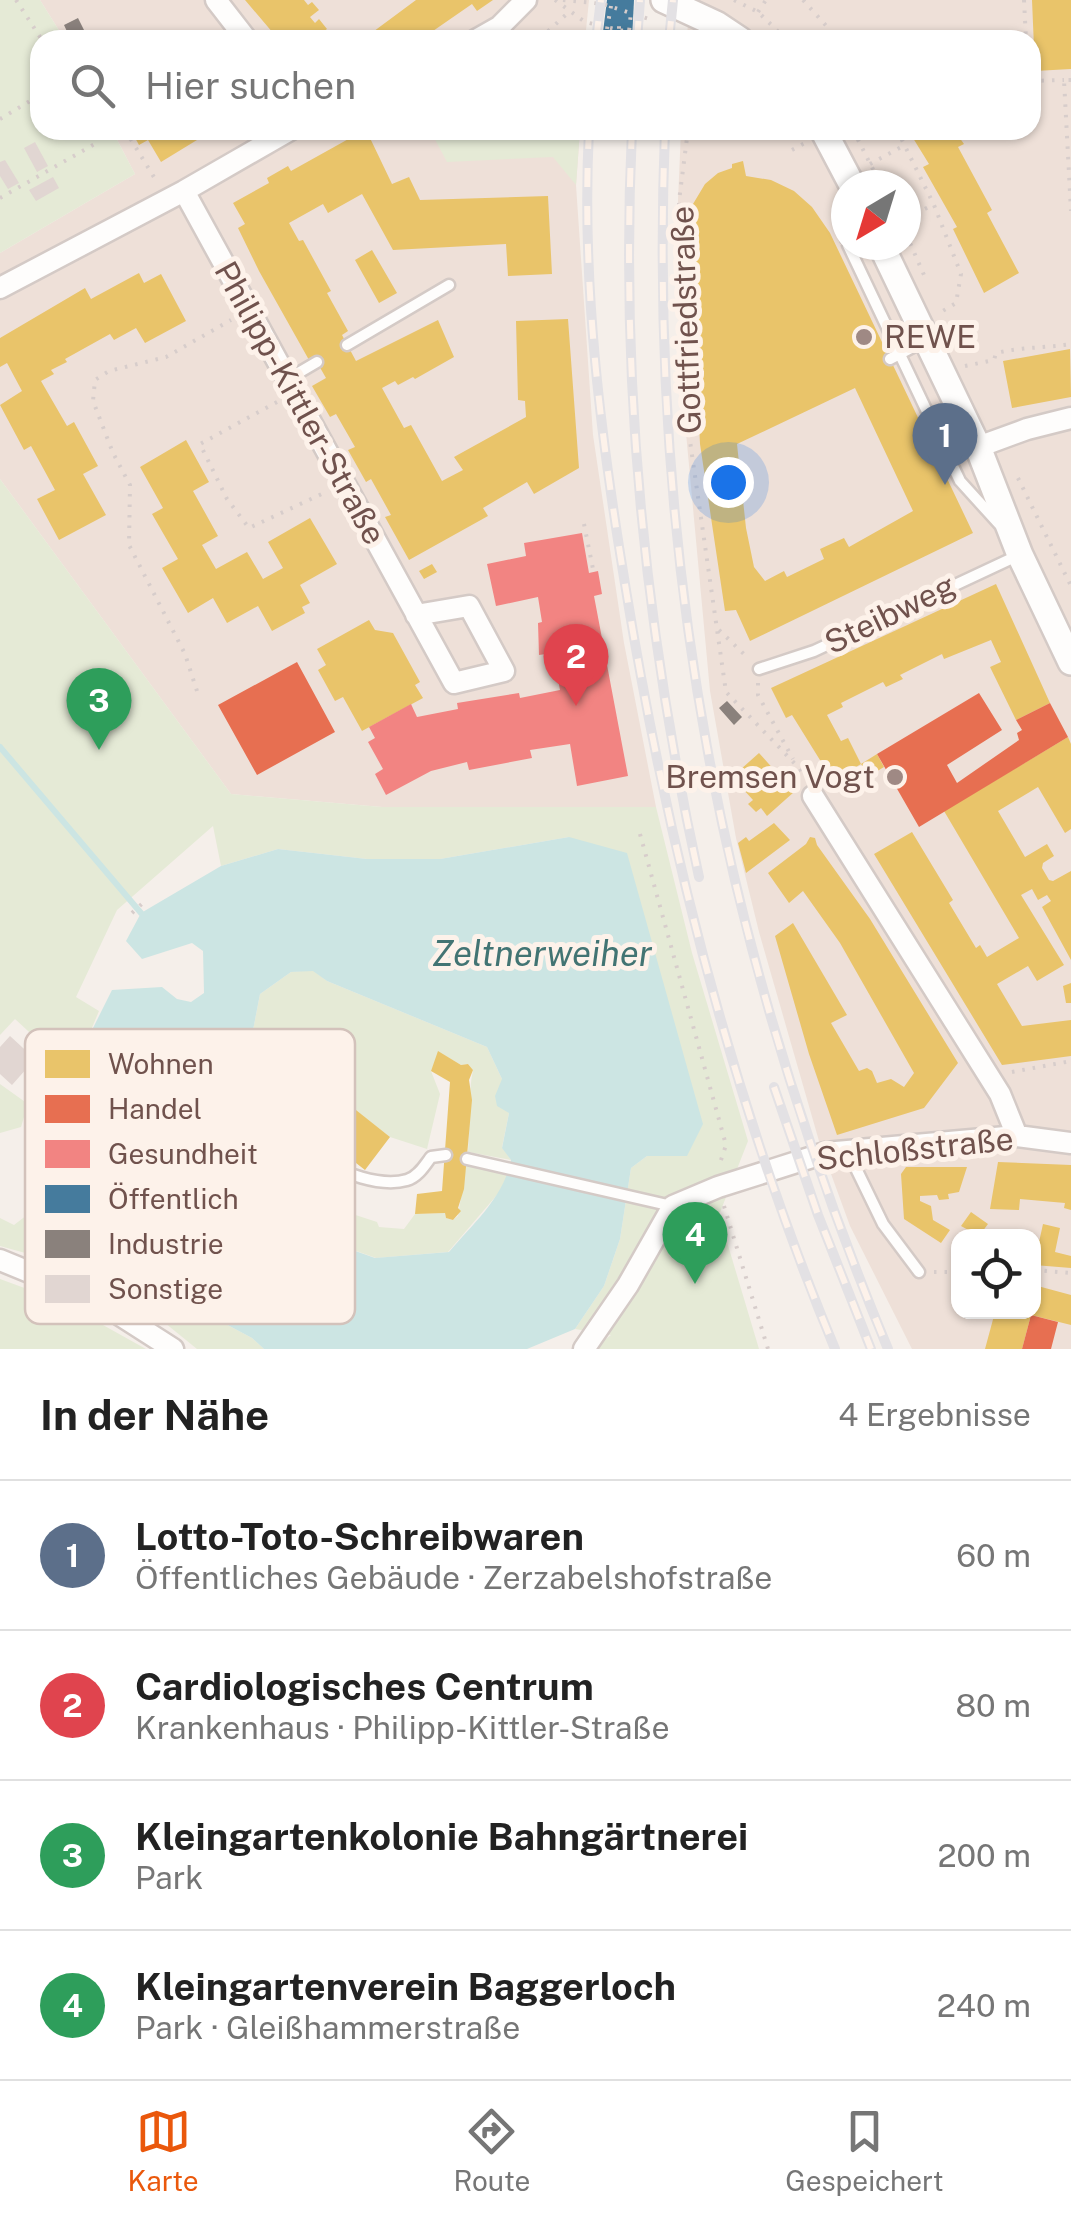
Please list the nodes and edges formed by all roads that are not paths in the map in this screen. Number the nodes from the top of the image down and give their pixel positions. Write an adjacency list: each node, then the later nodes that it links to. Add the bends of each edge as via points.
1 (216, 0): 4 (street)
2 (526, 0): 5 (street)
3 (664, 0): 6 (street)
4 (239, 30)
5 (491, 30)
6 (725, 30)
7 (272, 140): 10 (street)
8 (828, 140): 9 (street)
9 (844, 170)
10 (176, 195): 14 (street); 19 (street, Philipp-Kittler-Straße)
11 (855, 260): 17 (lane)
12 (888, 260): 15 (street)
13 (449, 285): 16 (lane)
14 (0, 288)
15 (927, 340): 17 (lane); 21 (street)
16 (348, 344)
17 (895, 356): 22 (lane, via 960,480)
18 (318, 362): 19 (lane)
19 (291, 386): 23 (street, Philipp-Kittler-Straße)
20 (1071, 418): 21 (street)
21 (978, 447): 22 (street)
22 (1016, 545): 24 (street); 25 (lane, Steibweg, via 814,651)
23 (416, 615): 23 (street, Philipp-Kittler-Straße, via 454,684 504,671 469,606)
24 (1071, 662)
25 (759, 669)
26 (813, 796): 27 (street, via 1000,1094)
27 (1017, 1136): 28 (street, Schloßstraße); 29 (street, Schloßstraße)
28 (1071, 1142)
29 (848, 1151): 33 (street, Schloßstraße); 36 (lane, via 884,1224)
30 (446, 1156): 32 (lane, via 431,1157 408,1180)
31 (467, 1159): 33 (lane)
32 (355, 1176)
33 (673, 1206): 39 (street)
34 (0, 1260): 35 (street)
35 (25, 1270)
36 (919, 1272)
37 (134, 1324): 38 (street)
38 (173, 1349)
39 (584, 1349)

